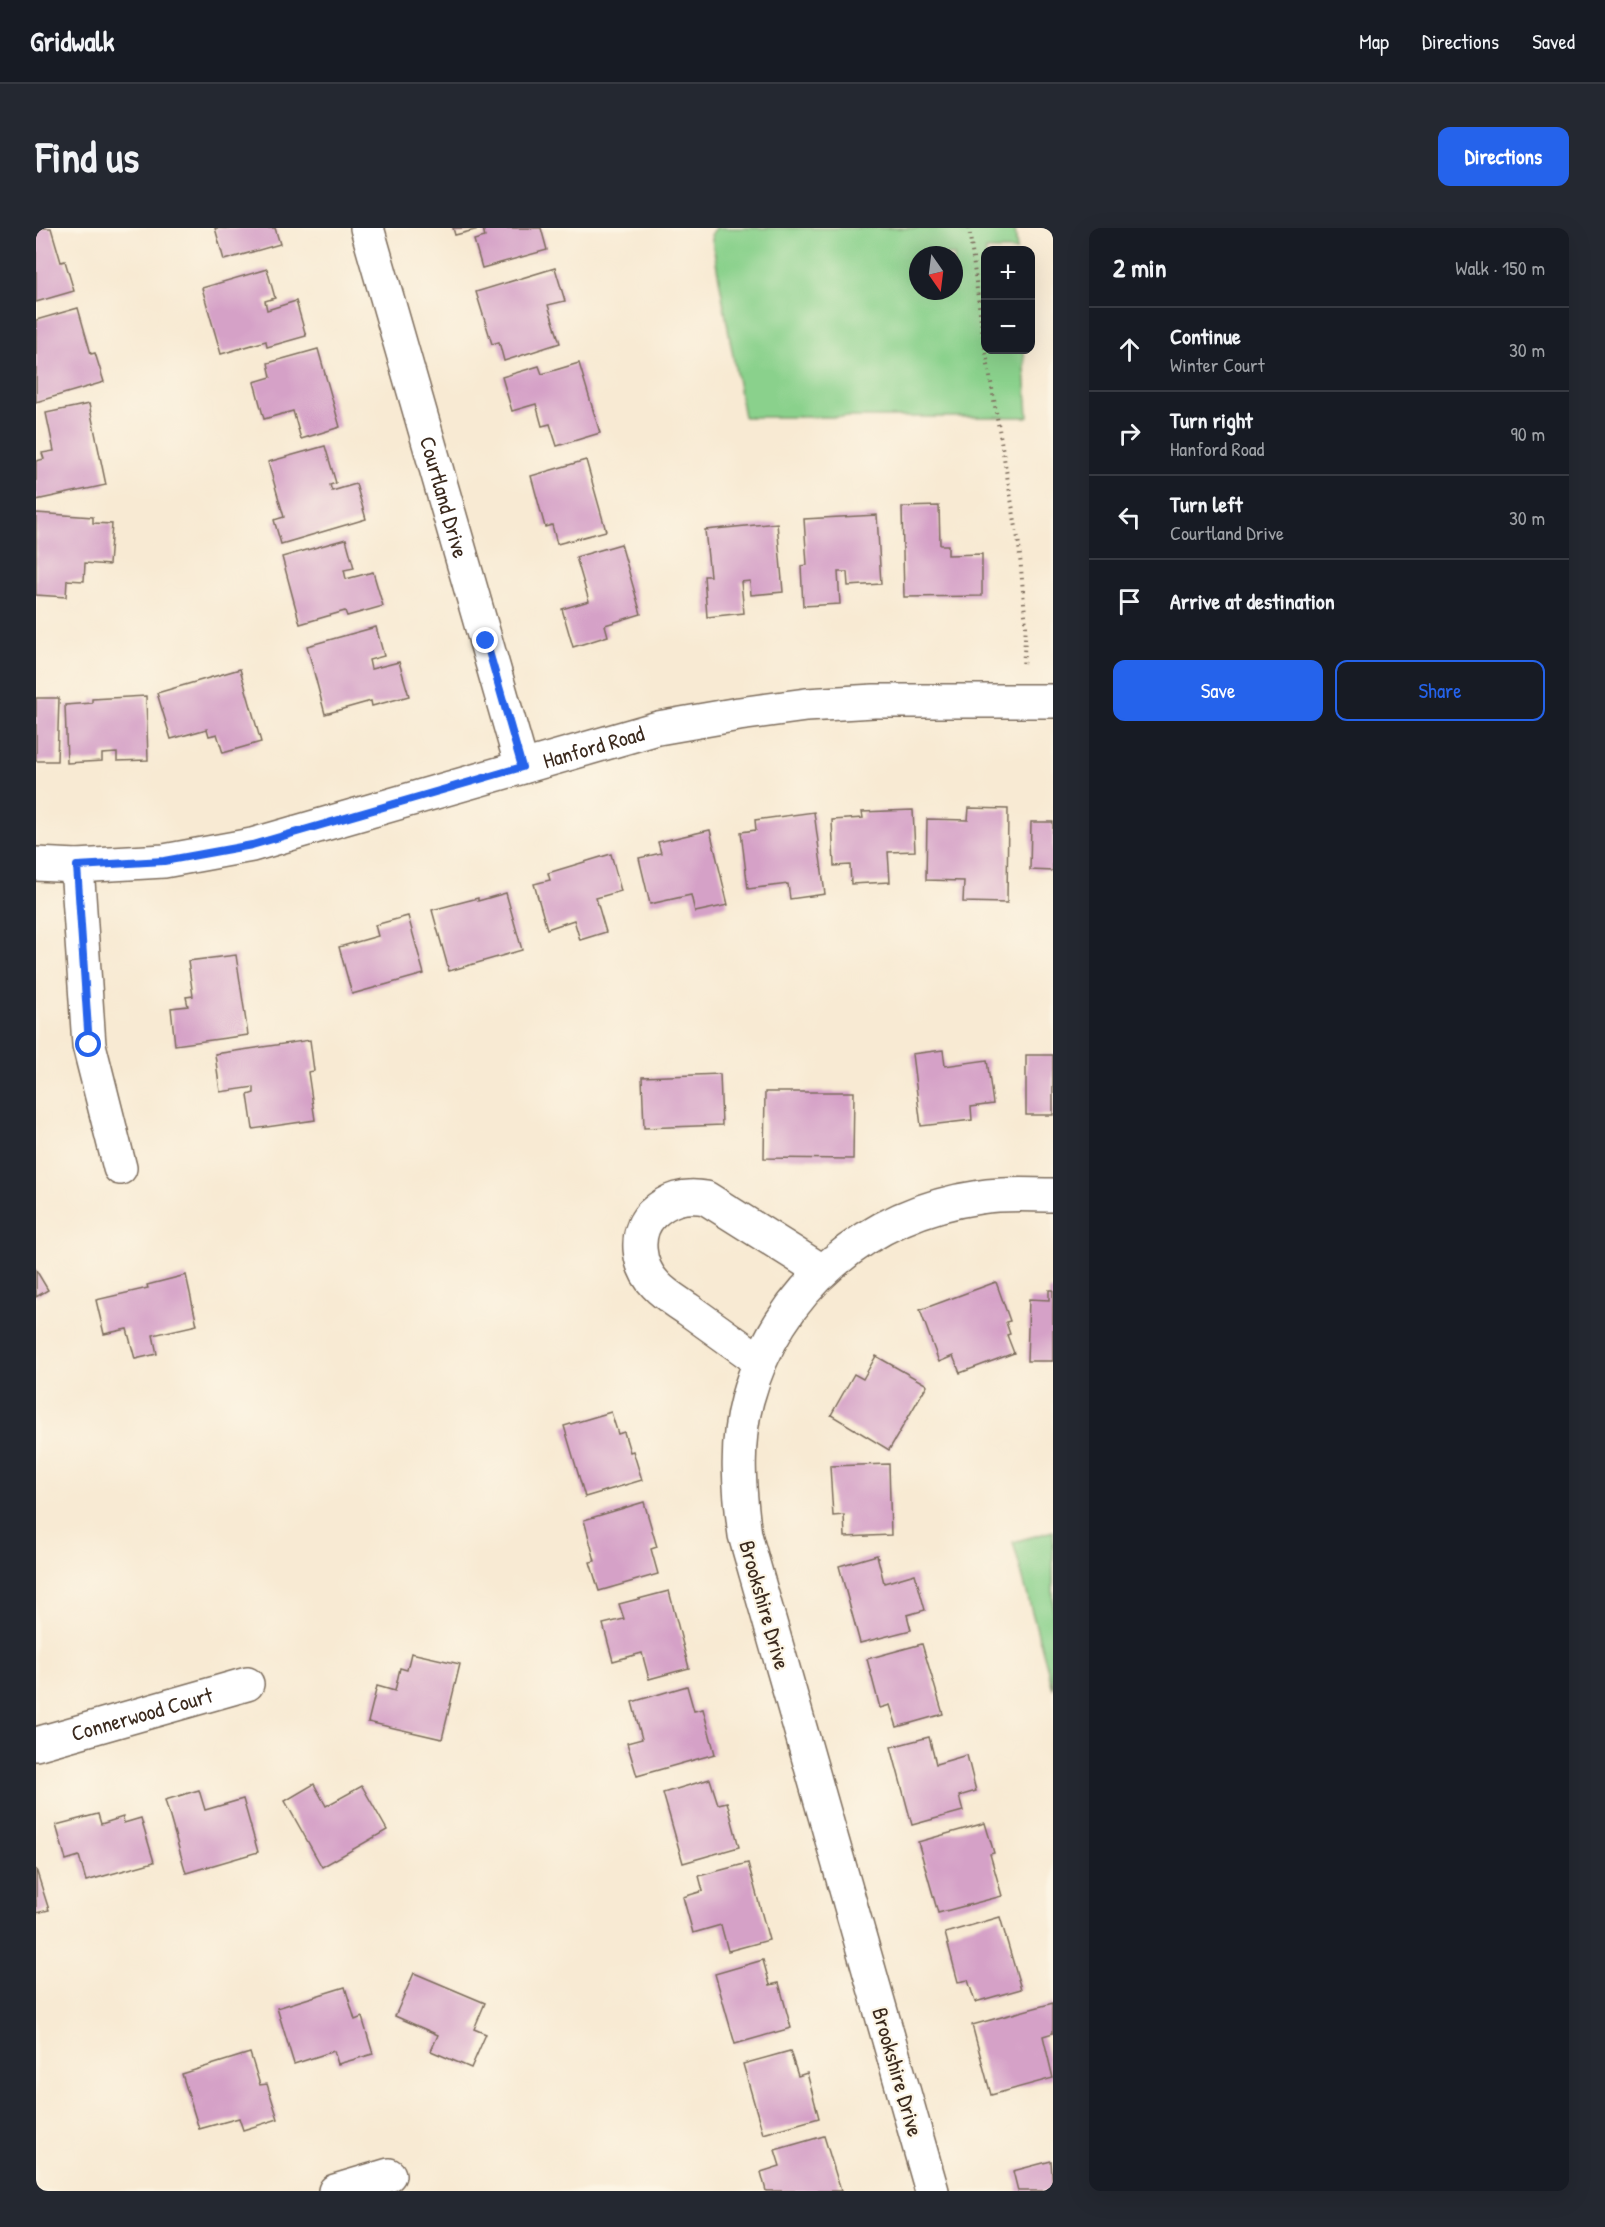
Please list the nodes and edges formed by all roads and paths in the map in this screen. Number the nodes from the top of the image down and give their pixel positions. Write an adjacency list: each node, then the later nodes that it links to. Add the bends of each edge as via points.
1 (367, 228): 5 (street, Courtland Drive)
2 (969, 228): 3 (path, via 1019,545 1026,626)
3 (1023, 676)
4 (1053, 701): 5 (street, Hanford Road, via 874,701 795,706 658,728)
5 (522, 767): 7 (street, Hanford Road, via 252,845 164,861)
6 (36, 864): 7 (street, Hanford Road)
7 (77, 866): 8 (street, via 89,1045)
8 (120, 1168)
9 (1053, 1195): 10 (street, Brookshire Drive, via 997,1194 933,1208 890,1225 851,1247)
10 (822, 1271): 11 (street, Brookshire Drive, via 785,1314); 11 (street, via 706,1198 675,1199 649,1217 639,1248 643,1266 655,1285)
11 (760, 1361): 16 (street, Brookshire Drive, via 747,1401 740,1446 739,1491 745,1535)
12 (247, 1684): 13 (street, Connerwood Court)
13 (36, 1744)
14 (389, 2175): 15 (street)
15 (335, 2191)
16 (933, 2191)

